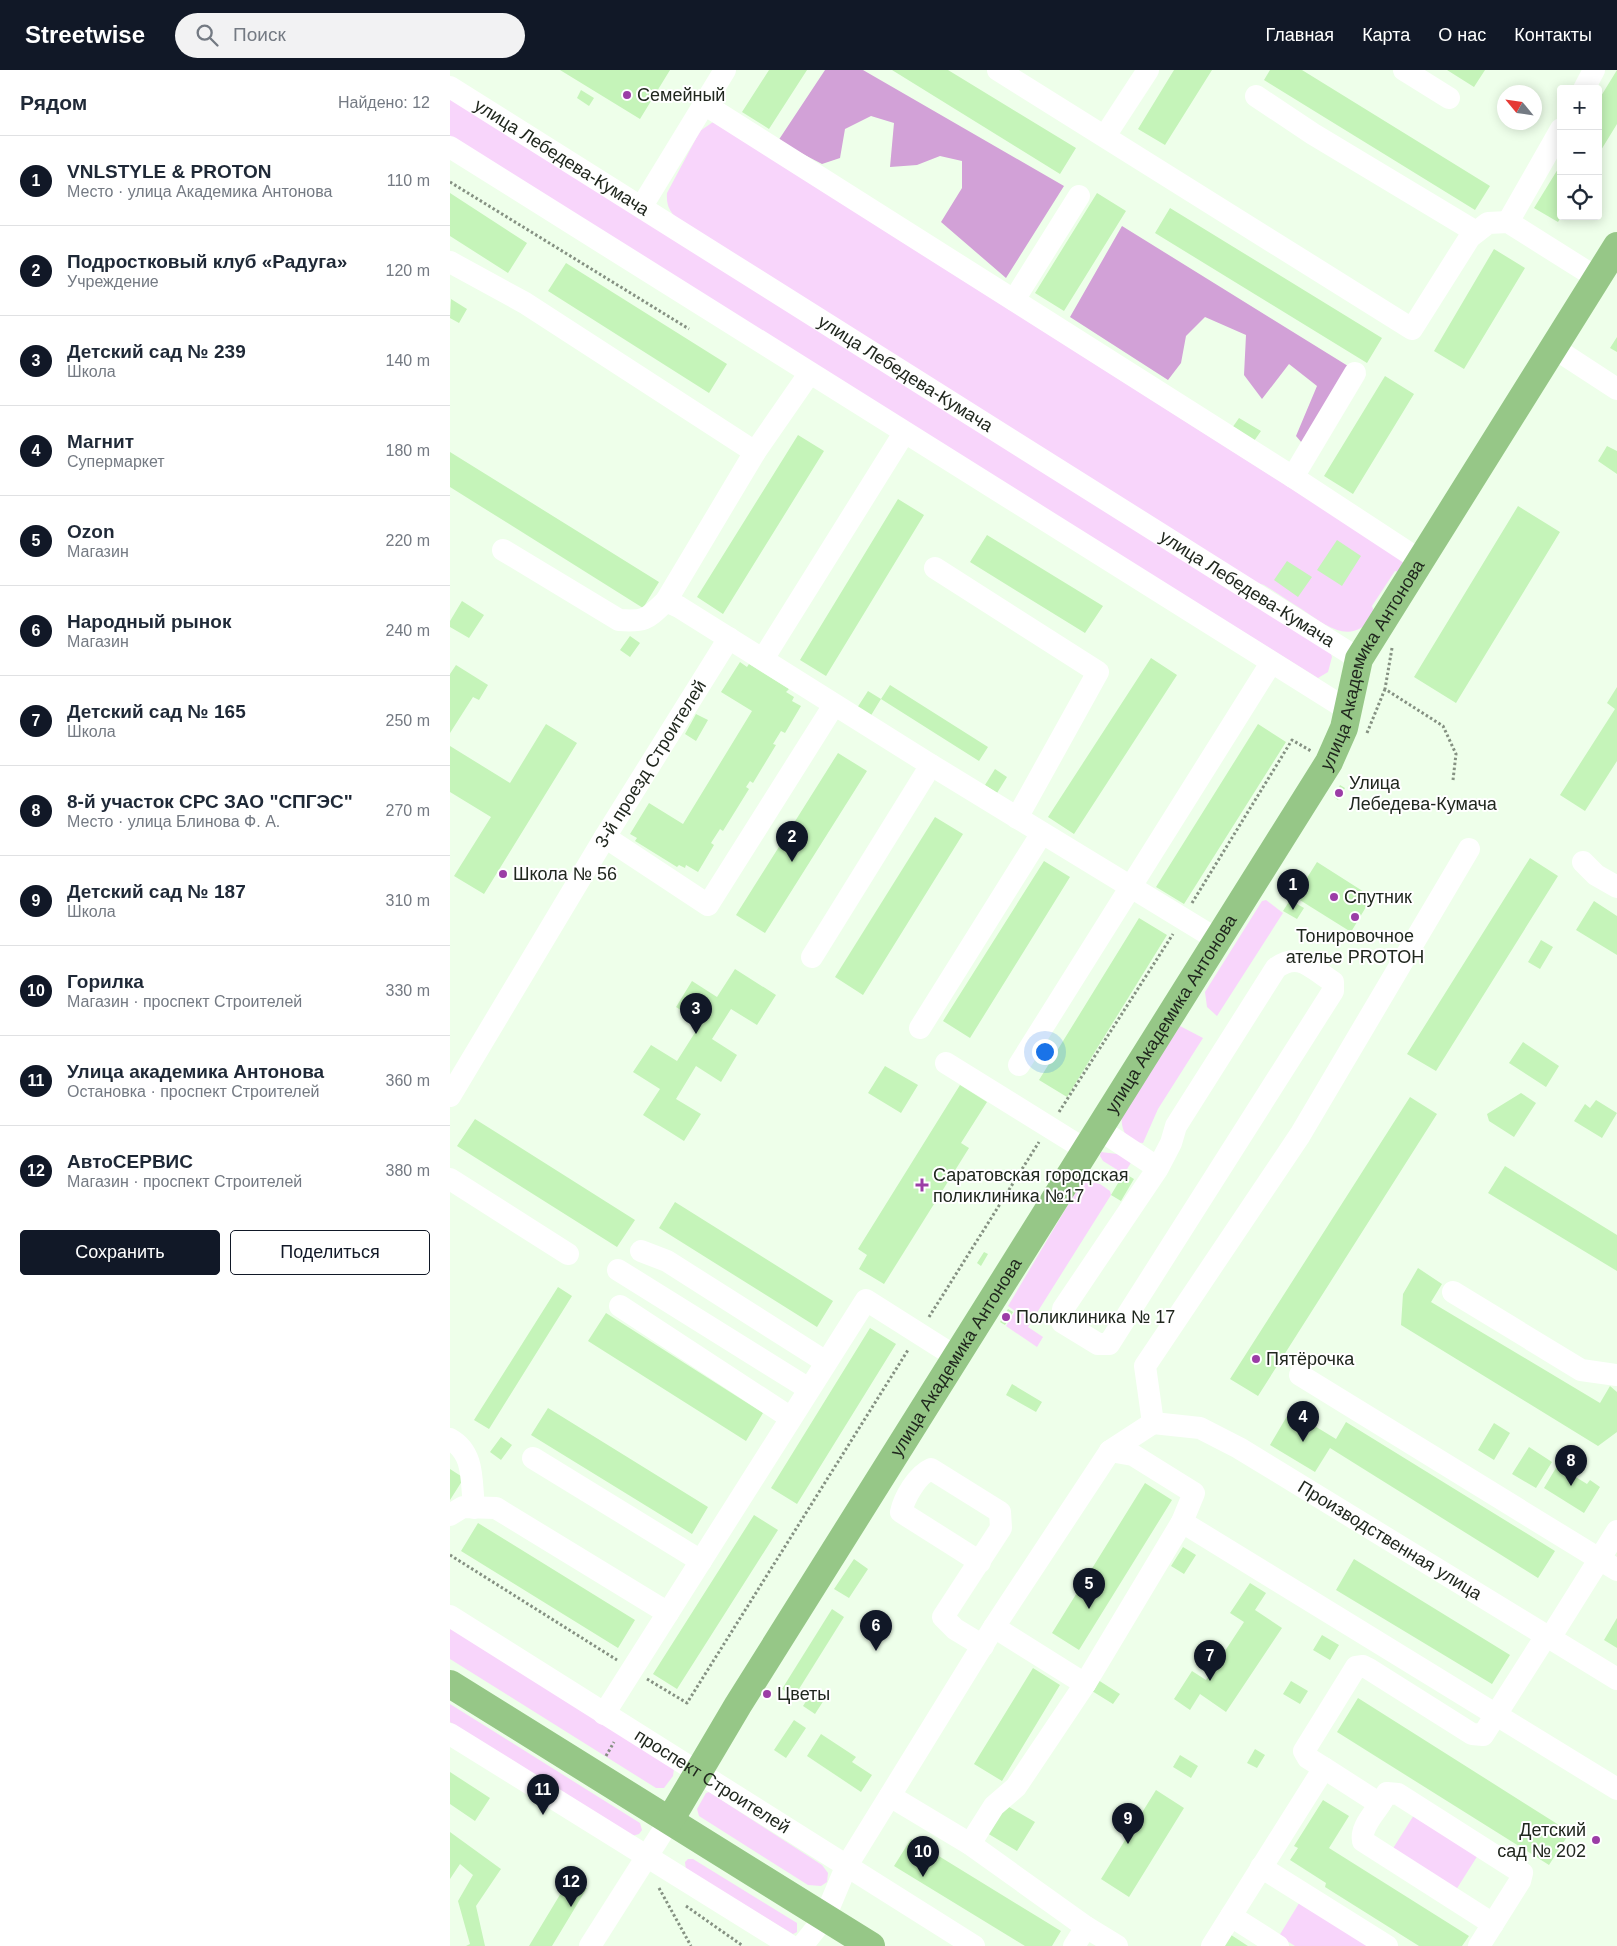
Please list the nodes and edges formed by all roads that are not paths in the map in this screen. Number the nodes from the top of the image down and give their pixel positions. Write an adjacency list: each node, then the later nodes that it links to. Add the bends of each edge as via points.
1 (725, 70): 10 (street)
2 (998, 70): 12 (street)
3 (1148, 70): 12 (street)
4 (1404, 70): 9 (street)
5 (1594, 70): 6 (street)
6 (1586, 85)
7 (450, 87): 15 (street, улица Лебедева-Кумача)
8 (1256, 96): 17 (street)
9 (1449, 98)
10 (704, 104): 15 (street); 21 (street)
11 (1560, 130): 16 (street)
12 (1105, 136): 17 (street, via 1412,329)
13 (450, 147): 24 (street)
14 (1078, 196): 21 (street)
15 (642, 206): 34 (street, улица Лебедева-Кумача)
16 (1508, 222): 17 (street, via 1488,223); 20 (street)
17 (1476, 232)
18 (1617, 246): 20 (main road, улица Академика Антонова)
19 (450, 262): 27 (street, via 525,303)
20 (1597, 278): 22 (main road, улица Академика Антонова)
21 (1014, 300): 28 (street)
22 (1554, 348): 25 (street); 30 (main road, улица Академика Антонова)
23 (1355, 373): 28 (street)
24 (809, 374): 26 (street); 27 (street)
25 (1617, 389)
26 (904, 433): 35 (street); 36 (street)
27 (755, 452): 32 (street)
28 (1293, 477): 30 (street)
29 (503, 550): 32 (street, via 619,620 640,621)
30 (1421, 561): 34 (main road, улица Академика Антонова)
31 (935, 568): 40 (street, via 1098,672)
32 (666, 601): 33 (street)
33 (729, 638): 35 (street); 42 (street, 3-й проезд Строителей)
34 (1359, 659): 38 (main road, улица Академика Антонова)
35 (763, 660): 37 (street)
36 (1271, 663): 38 (street); 45 (street)
37 (834, 704): 39 (street); 42 (street, via 708,905)
38 (1348, 710): 47 (main road, улица Академика Антонова, via 1329,762)
39 (931, 765): 40 (street); 48 (street)
40 (1017, 818): 41 (street)
41 (1042, 833): 45 (street); 49 (street)
42 (605, 836): 52 (street, 3-й проезд Строителей)
43 (1469, 849): 67 (street, via 1300,1134 1145,1366)
44 (1582, 862): 46 (street)
45 (1131, 886): 47 (street); 51 (street)
46 (1617, 888)
47 (1218, 940): 53 (main road, улица Академика Антонова)
48 (812, 957)
49 (920, 1028)
50 (946, 1063): 53 (street)
51 (1019, 1065)
52 (450, 1096)
53 (1093, 1140): 54 (street); 61 (main road, улица Академика Антонова)
54 (1158, 1168): 54 (street, via 1062,1309 1062,1322 1098,1344 1109,1344 1333,991 1333,982 1298,960 1287,960 1276,968 1176,1126)
55 (450, 1179): 57 (street)
56 (641, 1251): 62 (street, via 667,1261)
57 (568, 1254)
58 (618, 1270): 65 (street)
59 (1453, 1292): 64 (street, via 1581,1370)
60 (620, 1306): 66 (street)
61 (956, 1358): 62 (street, via 866,1300); 89 (main road, улица Академика Антонова, via 738,1705)
62 (826, 1362): 65 (street)
63 (1300, 1375): 77 (street)
64 (1617, 1375)
65 (809, 1389): 66 (street)
66 (791, 1418): 75 (street)
67 (1154, 1423): 69 (street); 81 (street, Производственная улица, via 1200,1428 1239,1448)
68 (450, 1439): 71 (street, via 462,1446 470,1466)
69 (1110, 1451): 73 (street, via 1133,1455 1194,1493); 80 (street)
70 (533, 1458): 75 (street)
71 (474, 1508): 72 (street, via 463,1507); 78 (street, via 496,1508)
72 (450, 1515)
73 (1182, 1522): 84 (street); 86 (street)
74 (1617, 1531): 77 (street)
75 (701, 1561): 78 (street)
76 (980, 1562): 76 (street, via 1001,1528 1000,1512 931,1469 923,1472 903,1503 901,1512); 80 (street, via 943,1617 955,1629)
77 (1608, 1565): 81 (street)
78 (668, 1613): 85 (street)
79 (450, 1616): 85 (street, проспект Строителей)
80 (988, 1636): 84 (street); 91 (street)
81 (1548, 1637): 82 (street, Производственная улица); 86 (street)
82 (1617, 1679)
83 (450, 1684): 93 (main road)
84 (1085, 1684): 94 (street, via 1016,1787 994,1806)
85 (604, 1714): 89 (street, проспект Строителей)
86 (1497, 1715): 88 (street, via 1483,1735 1477,1736 1370,1669 1356,1667 1304,1751 1308,1758); 90 (street)
87 (450, 1734): 95 (street)
88 (1324, 1768): 92 (street); 97 (street)
89 (699, 1774): 93 (main road, улица Академика Антонова); 96 (street, проспект Строителей)
90 (1617, 1789)
91 (890, 1796): 94 (street); 96 (street)
92 (1380, 1804): 100 (street, via 1361,1836 1363,1841); 100 (street, via 1388,1793 1398,1794 1522,1873)
93 (670, 1820): 95 (street); 99 (main road)
94 (970, 1844): 101 (street)
95 (648, 1857): 102 (street); 103 (street)
96 (846, 1867): 99 (street); 106 (street, проспект Строителей)
97 (1261, 1867): 98 (street); 111 (street)
98 (1231, 1916): 109 (street); 110 (street)
99 (825, 1917): 104 (street); 105 (main road)
100 (1493, 1924): 112 (street)
101 (1086, 1927): 107 (street); 108 (street)
102 (590, 1946)
103 (791, 1946)
104 (802, 1946)
105 (871, 1946)
106 (974, 1946)
107 (1074, 1946)
108 (1117, 1946)
109 (1212, 1946)
110 (1278, 1946)
111 (1387, 1946)
112 (1479, 1946)

